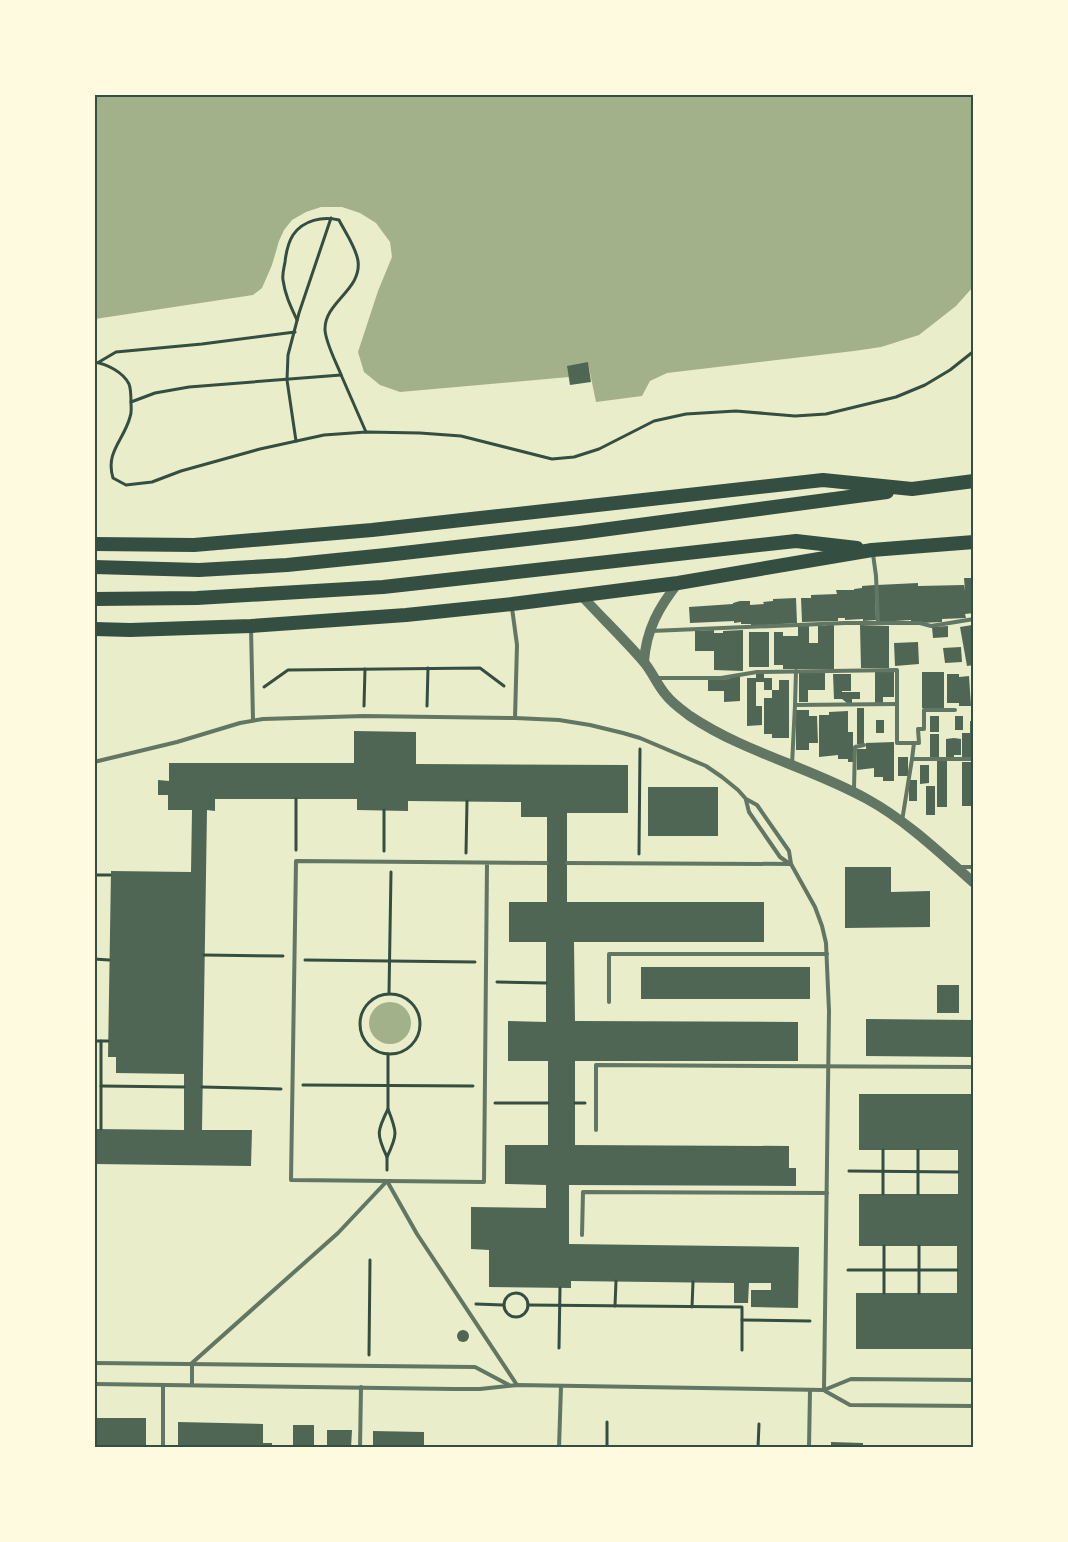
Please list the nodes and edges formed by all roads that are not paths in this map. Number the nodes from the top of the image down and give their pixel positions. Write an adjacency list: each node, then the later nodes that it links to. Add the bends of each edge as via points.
1 (974, 481): 2 (main road)
2 (912, 489): 4 (main road, via 823,480 372,530 194,545); 6 (main road, via 342,560 199,570)
3 (974, 542): 5 (main road)
4 (94, 544)
5 (872, 550): 7 (main road); 9 (main road, via 796,541 383,587 197,598); 12 (lane)
6 (94, 567)
7 (678, 583): 8 (main road); 15 (street, via 662,603)
8 (581, 595): 10 (main road); 16 (street)
9 (94, 599)
10 (512, 604): 13 (main road); 22 (lane, via 517,645)
11 (974, 619): 12 (lane, via 930,626)
12 (878, 622): 15 (lane)
13 (251, 626): 14 (main road); 23 (lane)
14 (94, 629)
15 (650, 631): 16 (street)
16 (644, 662): 18 (street)
17 (796, 671): 18 (lane, via 721,678); 19 (lane, via 897,670); 20 (lane)
18 (655, 678): 29 (street, via 666,695 689,715 746,747)
19 (897, 704): 20 (lane); 24 (lane, via 897,743)
20 (795, 705): 29 (lane)
21 (955, 710): 24 (lane, via 924,710 924,729 918,729 919,743)
22 (515, 718): 23 (lane, via 364,716); 31 (lane, via 590,725 640,738 706,766)
23 (253, 720): 28 (lane)
24 (914, 743): 26 (lane)
25 (864, 745): 30 (lane, via 855,747)
26 (912, 759): 27 (lane); 32 (lane)
27 (974, 759)
28 (94, 762)
29 (792, 765): 30 (street)
30 (854, 793): 32 (street)
31 (746, 799): 36 (lane, via 749,812 780,857); 36 (lane, via 758,805 789,850)
32 (902, 822): 37 (street)
33 (487, 863): 34 (lane); 45 (lane, via 484,1182); 45 (lane, via 296,861 291,1180)
34 (547, 863)
35 (567, 863): 36 (lane)
36 (791, 864): 40 (lane, via 815,907)
37 (955, 867): 38 (lane); 39 (street)
38 (974, 867)
39 (974, 884)
40 (827, 954): 41 (lane, via 609,954); 42 (lane)
41 (609, 1002)
42 (829, 1066): 43 (lane); 44 (lane, via 596,1065); 46 (lane)
43 (974, 1067)
44 (596, 1130)
45 (387, 1181): 49 (lane, via 338,1233); 55 (lane)
46 (827, 1193): 47 (lane, via 583,1192); 59 (lane)
47 (582, 1235)
48 (94, 1363): 49 (lane)
49 (192, 1363): 53 (lane); 54 (lane, via 475,1367)
50 (974, 1380): 59 (lane, via 851,1379)
51 (94, 1384): 52 (lane)
52 (164, 1385): 53 (lane); 61 (lane)
53 (192, 1385): 57 (lane)
54 (509, 1385): 55 (lane); 57 (lane, via 480,1389)
55 (517, 1385): 56 (lane)
56 (561, 1386): 58 (lane); 63 (lane)
57 (361, 1387): 62 (lane)
58 (810, 1390): 59 (lane); 64 (lane)
59 (824, 1390): 60 (lane, via 850,1405)
60 (974, 1406)
61 (163, 1448)
62 (360, 1448)
63 (559, 1448)
64 (809, 1448)

